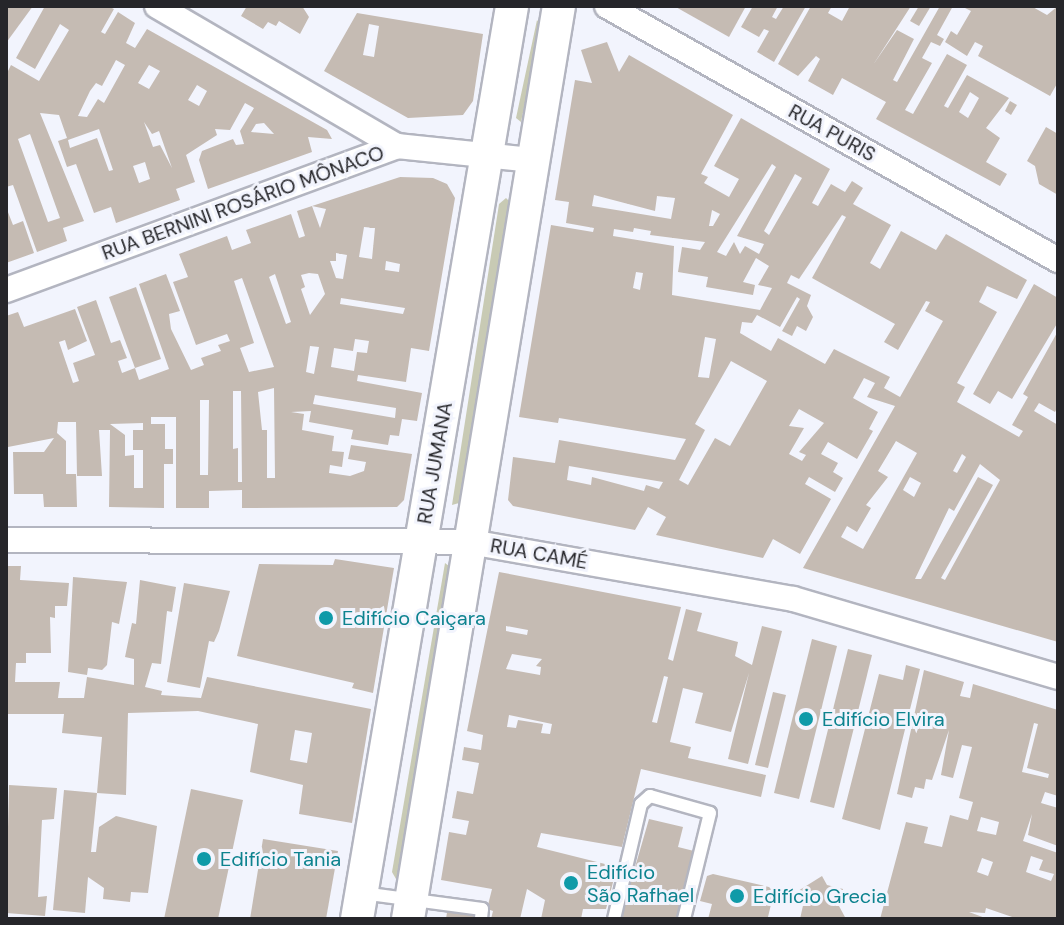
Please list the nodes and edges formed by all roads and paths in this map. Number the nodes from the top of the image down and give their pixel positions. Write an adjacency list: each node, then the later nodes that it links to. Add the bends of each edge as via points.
1 (157, 6): 5 (street)
2 (512, 6): 6 (main road, RUA JUMANA)
3 (559, 6): 7 (main road)
4 (607, 6): 8 (street, RUA PURIS)
5 (397, 146): 6 (street, RUA BERNINI ROSÁRIO MÔNACO); 9 (street, RUA BERNINI ROSÁRIO MÔNACO)
6 (487, 155): 7 (street, RUA BERNINI ROSÁRIO MÔNACO); 10 (main road, RUA JUMANA)
7 (533, 160): 12 (main road)
8 (1058, 260)
9 (6, 290)
10 (422, 538): 11 (street, RUA CAMÉ); 12 (street, RUA CAMÉ); 14 (main road, RUA JUMANA)
11 (6, 540)
12 (470, 542): 13 (street, RUA CAMÉ, via 793,599); 15 (main road)
13 (1058, 677)
14 (359, 906): 15 (lane)
15 (410, 909): 16 (lane, via 482,909)
16 (481, 919)
17 (614, 919): 18 (lane, via 641,804 650,796 710,813)
18 (684, 919)

